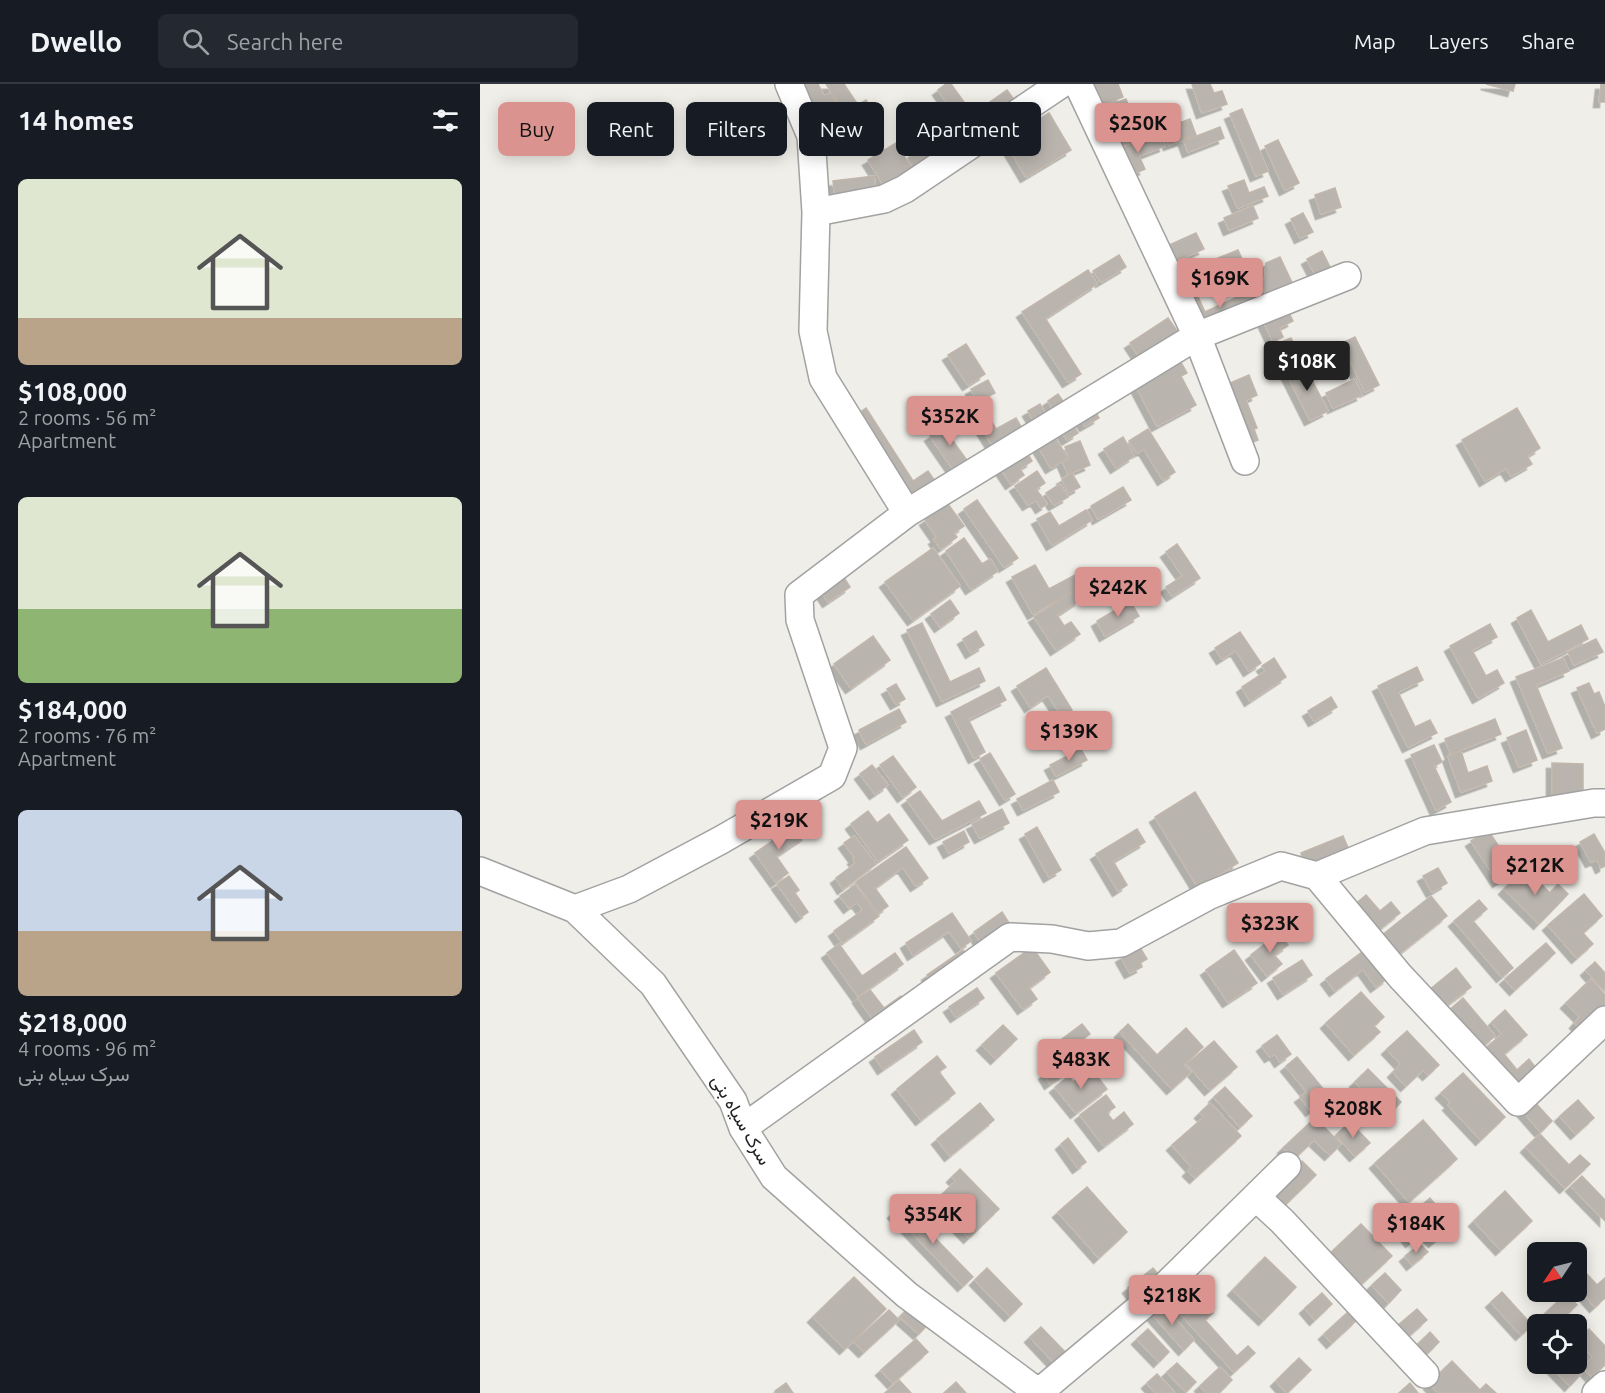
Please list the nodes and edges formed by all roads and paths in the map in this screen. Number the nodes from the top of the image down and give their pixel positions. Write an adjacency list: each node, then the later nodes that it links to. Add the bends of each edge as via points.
1 (789, 84): 4 (street, via 811,136)
2 (1061, 84): 4 (street, via 904,189 884,199)
3 (1078, 84): 6 (street)
4 (816, 212): 8 (street, via 813,331 823,378)
5 (1347, 276): 6 (street)
6 (1197, 336): 7 (street); 8 (street)
7 (1245, 461)
8 (907, 513): 12 (street, via 799,595 800,620 843,748 832,776 629,889)
9 (1605, 803): 11 (street, via 1425,831)
10 (480, 871): 12 (street, سرک سیاه بنی)
11 (1317, 876): 13 (street, via 1400,976 1518,1102); 14 (street, via 1281,866 1209,896 1121,943 1088,946 1010,937)
12 (575, 909): 14 (street, سرک سیاه بنی, via 653,984 737,1107)
13 (1605, 1020)
14 (743, 1128): 19 (street, سرک سیاه بنی, via 774,1177 907,1295)
15 (1287, 1166): 16 (street)
16 (1256, 1197): 17 (street); 19 (street, via 1161,1290)
17 (1425, 1374)
18 (1605, 1385): 20 (street)
19 (1038, 1393)
20 (1596, 1393)

